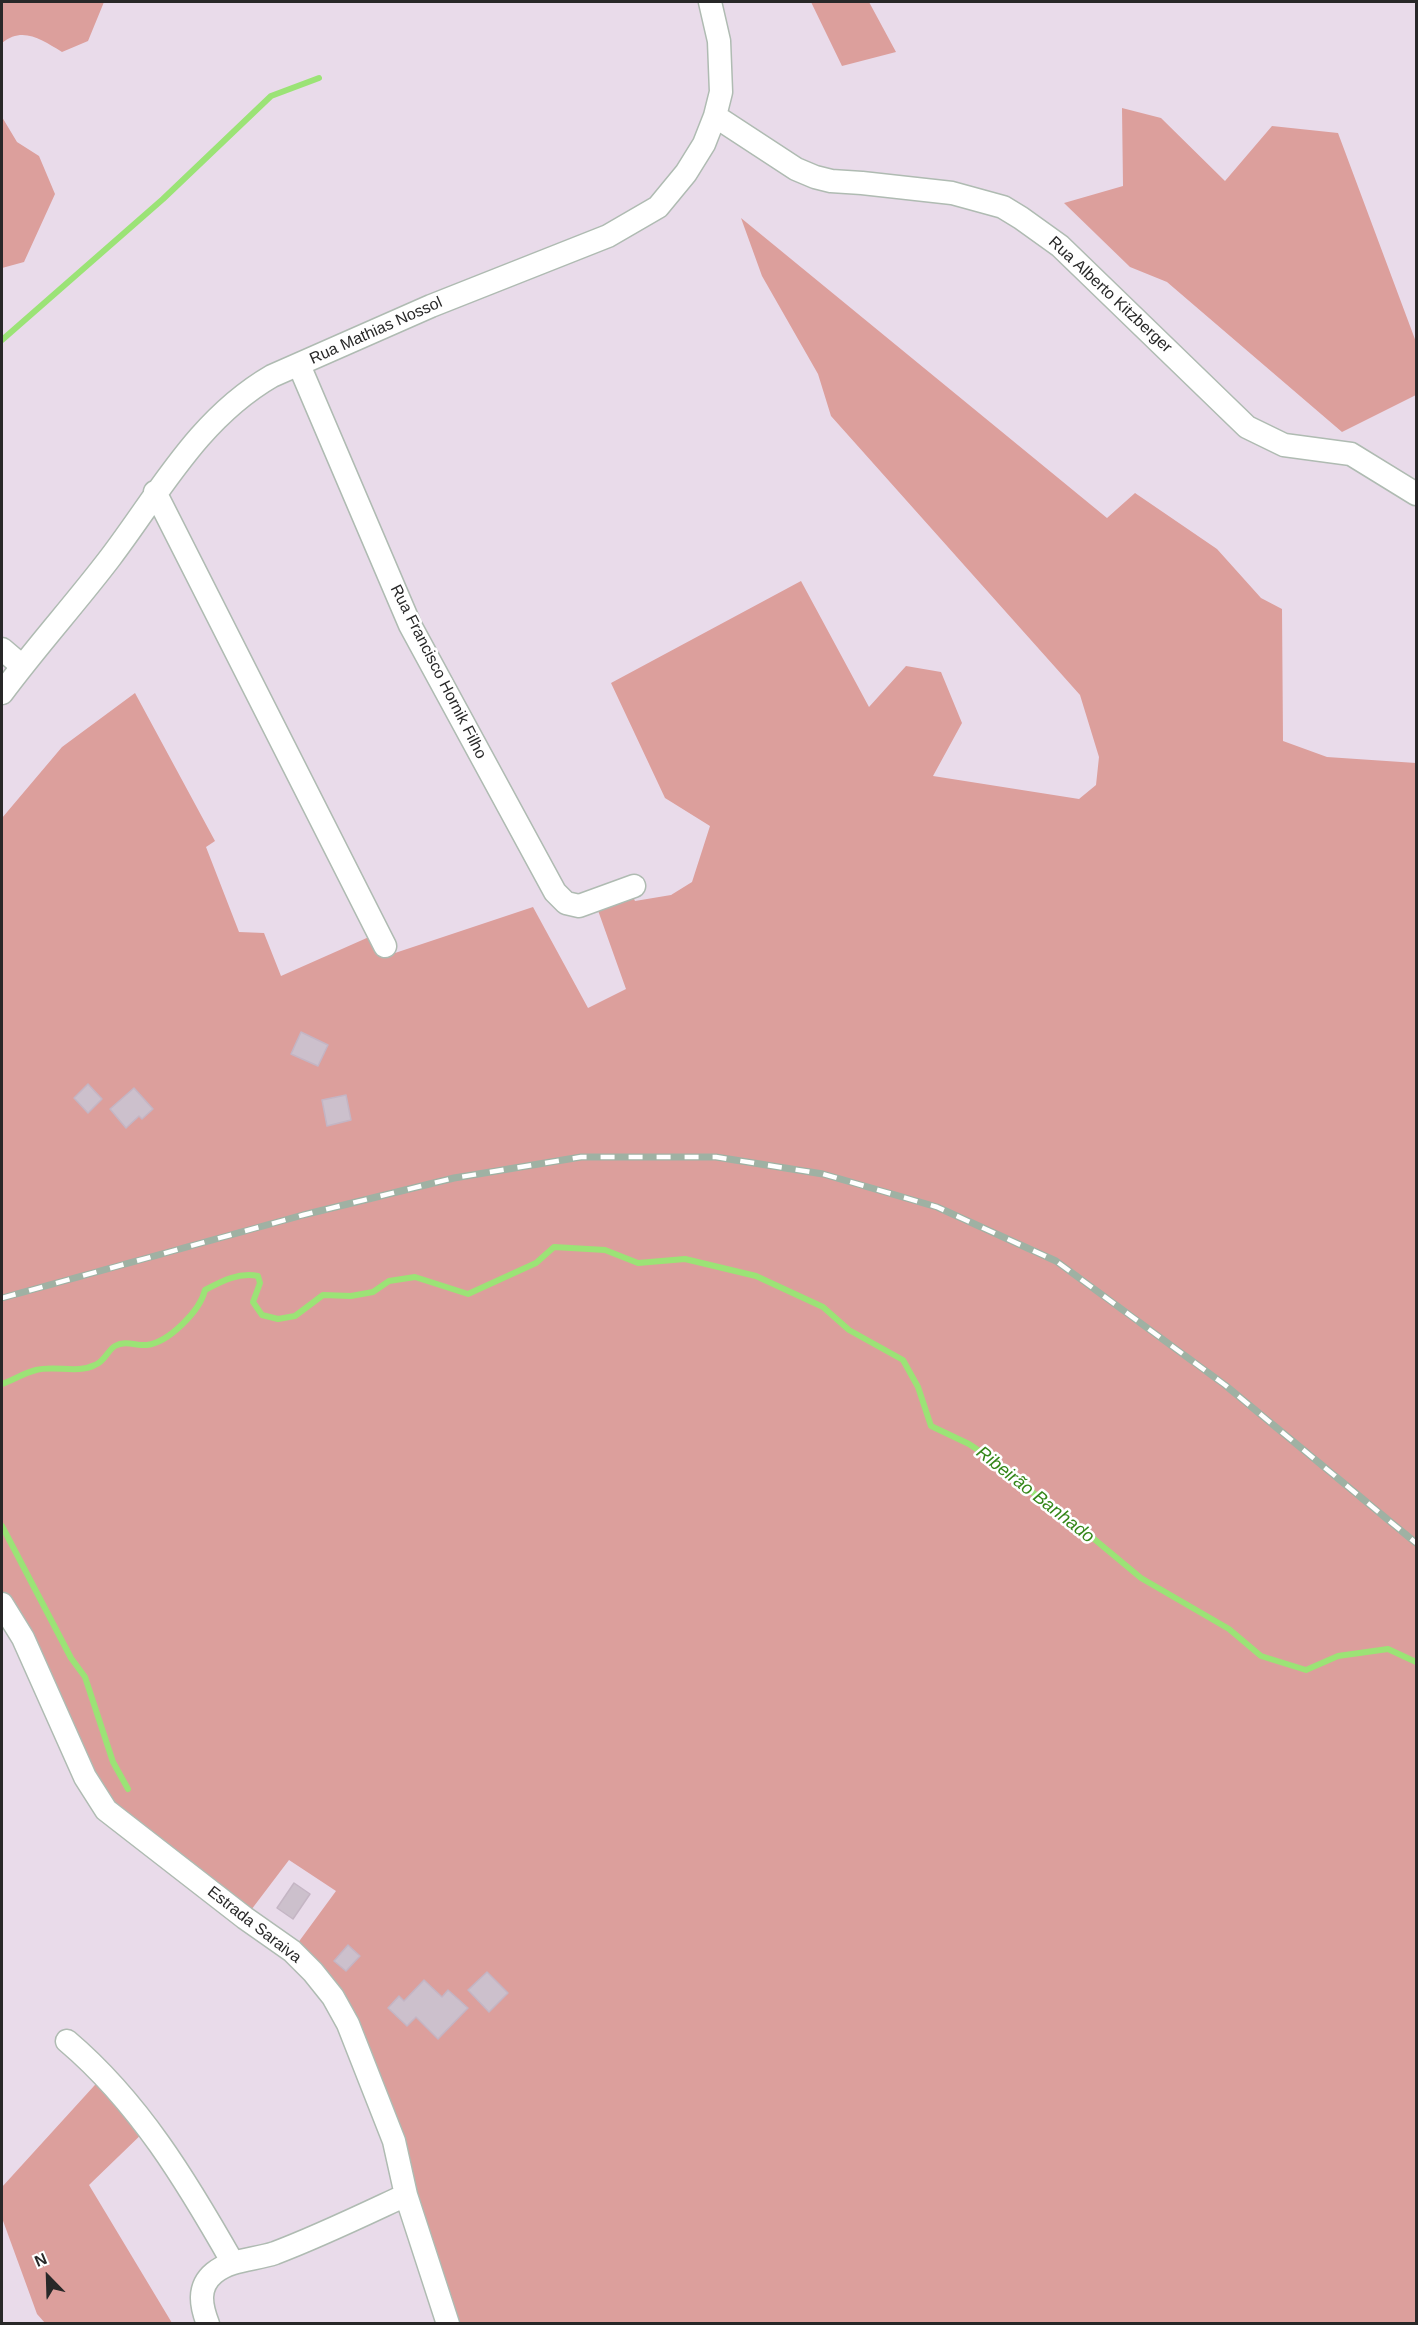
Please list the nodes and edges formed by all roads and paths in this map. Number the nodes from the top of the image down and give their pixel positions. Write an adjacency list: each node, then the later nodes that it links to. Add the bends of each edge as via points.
1 (710, 2): 2 (street, Rua Mathias Nossol, via 719,41 721,92)
2 (715, 116): 3 (street, Rua Mathias Nossol, via 686,173 658,207 639,219 608,236 431,306); 5 (street, Rua Alberto Kitzberger, via 796,169 815,177 951,193 1003,207 1060,246 1247,427 1284,445 1351,454)
3 (298, 365): 4 (street, Rua Mathias Nossol, via 272,376 237,400 204,432); 9 (street, Rua Francisco Hornik Filho, via 410,625 555,892 566,903 579,906)
4 (155, 492): 7 (street, Rua Mathias Nossol, via 111,558); 10 (street)
5 (1416, 494)
6 (2, 649): 7 (street)
7 (22, 666): 8 (street, Rua Mathias Nossol)
8 (2, 693)
9 (634, 886)
10 (385, 946)
11 (2, 1604): 13 (street, Estrada Saraiva, via 23,1638 85,1777 106,1810 292,1951 333,1998 348,2024 394,2142)
12 (67, 2041): 14 (street, via 91,2061 165,2150)
13 (406, 2195): 14 (street, via 273,2254); 16 (street, Estrada Saraiva)
14 (233, 2263): 15 (street, via 214,2273 203,2288 201,2307)
15 (208, 2324)
16 (448, 2324)

